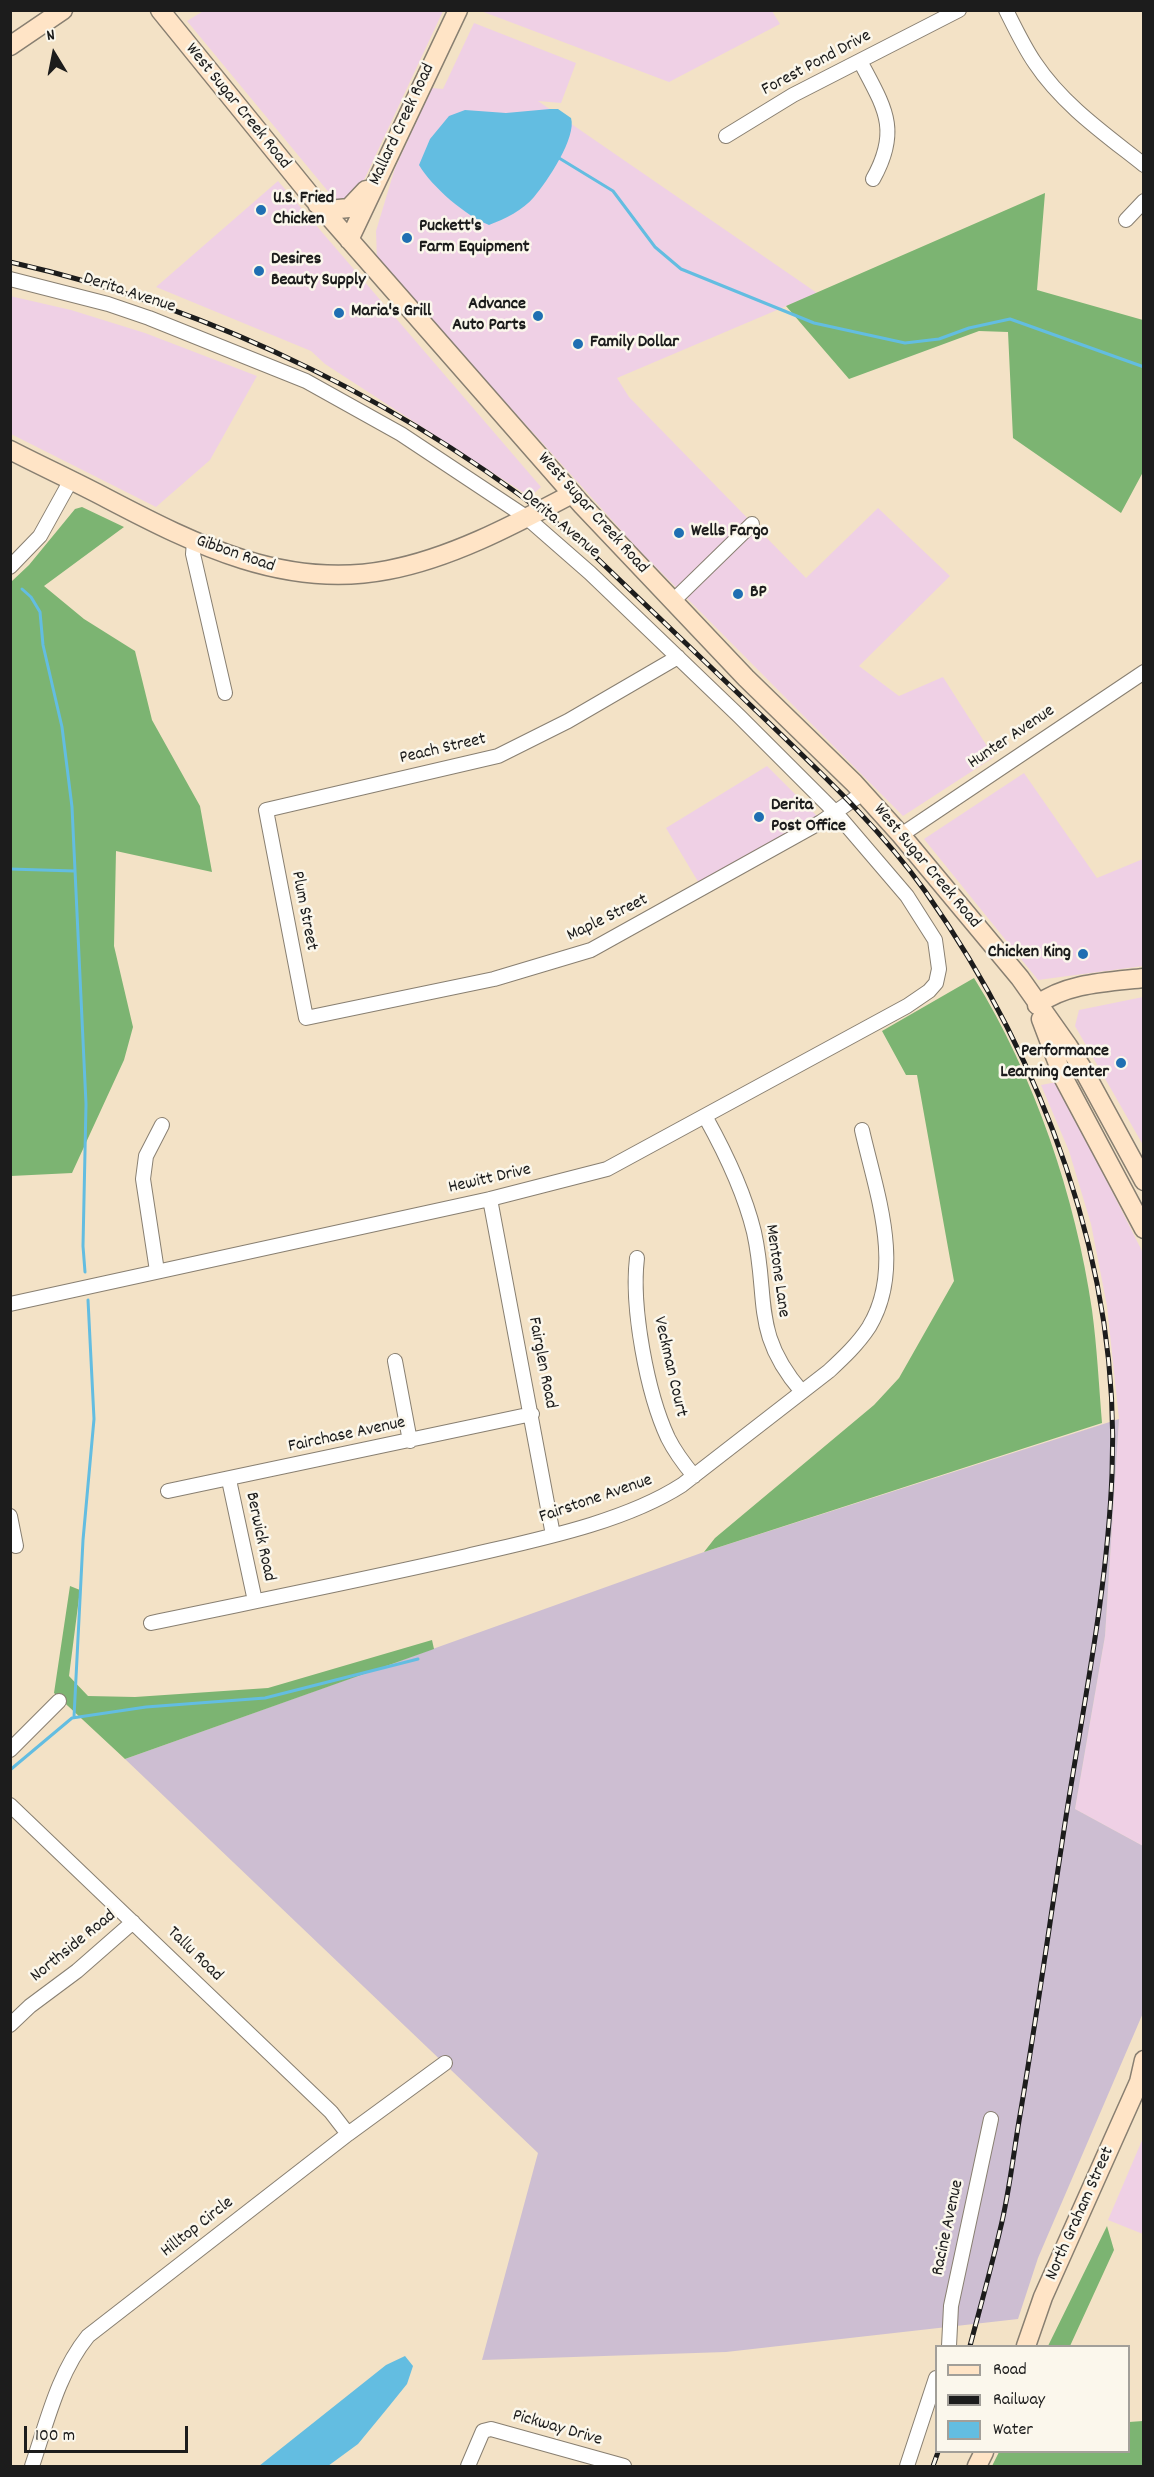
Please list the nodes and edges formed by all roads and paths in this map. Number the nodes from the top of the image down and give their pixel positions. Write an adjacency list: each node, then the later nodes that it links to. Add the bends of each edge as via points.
1 (63, 10): 6 (main road)
2 (160, 10): 13 (main road, West Sugar Creek Road)
3 (458, 10): 8 (main road, Mallard Creek Road)
4 (959, 10): 7 (street, Forest Pond Drive)
5 (1006, 10): 10 (street, via 1052,85)
6 (10, 46)
7 (860, 61): 9 (street, Forest Pond Drive, via 793,95); 11 (street, via 888,121 888,147)
8 (418, 93): 13 (main road, via 407,99 356,204 340,210 328,210); 15 (main road, Mallard Creek Road)
9 (726, 136)
10 (1143, 165)
11 (873, 179)
12 (1143, 201): 14 (street)
13 (317, 204): 15 (main road, West Sugar Creek Road)
14 (1126, 220)
15 (349, 240): 19 (main road, West Sugar Creek Road)
16 (10, 279): 20 (street, Derita Avenue, via 149,318 306,381 401,434)
17 (10, 450): 18 (main road, Gibbon Road)
18 (71, 480): 22 (main road, Gibbon Road); 23 (street, via 40,536)
19 (572, 494): 20 (main road, Gibbon Road); 24 (main road, West Sugar Creek Road)
20 (526, 517): 22 (main road, Gibbon Road, via 421,561 360,574 283,571 251,564); 25 (street, Derita Avenue)
21 (752, 524): 24 (street)
22 (194, 542): 27 (street)
23 (10, 567)
24 (672, 602): 28 (main road, West Sugar Creek Road)
25 (678, 657): 29 (street, Peach Street, via 568,721 498,756); 30 (street, Derita Avenue)
26 (1143, 672): 31 (street, Hunter Avenue)
27 (225, 693)
28 (863, 793): 30 (street, Maple Street); 31 (main road, West Sugar Creek Road)
29 (266, 810): 35 (street, Plum Street)
30 (836, 813): 33 (street, Derita Avenue, via 896,882 930,929 939,954); 35 (street, Maple Street, via 591,950 513,974)
31 (901, 834): 34 (main road, West Sugar Creek Road, via 1020,978)
32 (1143, 978): 34 (main road, via 1058,993)
33 (936, 982): 36 (street, Hewitt Drive, via 907,1006)
34 (1037, 1005): 39 (main road, West Sugar Creek Road, via 1084,1071); 41 (main road, West Sugar Creek Road, via 1063,1077)
35 (306, 1018)
36 (706, 1118): 40 (street, Hewitt Drive, via 607,1169); 47 (street, Mentone Lane, via 734,1172 753,1230 769,1340)
37 (162, 1125): 44 (street, via 146,1156 142,1179)
38 (862, 1130): 47 (street, Fairstone Avenue, via 882,1221 885,1282 877,1311 860,1340)
39 (1143, 1181)
40 (490, 1199): 44 (street, Hewitt Drive); 48 (street, Fairglen Road)
41 (1138, 1209): 42 (main road, West Sugar Creek Road)
42 (1143, 1229)
43 (637, 1258): 50 (street, Veckman Court, via 634,1290 657,1408 675,1452)
44 (157, 1271): 45 (street, Hewitt Drive)
45 (10, 1304)
46 (395, 1361): 49 (street)
47 (802, 1392): 50 (street, Fairstone Avenue)
48 (532, 1414): 49 (street, Fairchase Avenue); 54 (street, Fairglen Road)
49 (410, 1441): 51 (street, Fairchase Avenue)
50 (694, 1476): 54 (street, Fairstone Avenue, via 647,1505)
51 (229, 1480): 52 (street, Fairchase Avenue); 56 (street, Berwick Road)
52 (168, 1491)
53 (10, 1515): 55 (street)
54 (553, 1535): 56 (street, Fairstone Avenue)
55 (16, 1546)
56 (255, 1601): 57 (street, Fairstone Avenue)
57 (151, 1623)
58 (58, 1701): 59 (street)
59 (10, 1750)
60 (10, 1805): 61 (street, Tallu Road)
61 (133, 1922): 62 (street, Northside Road); 67 (street, Tallu Road, via 331,2112)
62 (10, 2025)
63 (1143, 2060): 65 (main road, North Graham Street)
64 (445, 2063): 67 (street, Hilltop Circle)
65 (1141, 2079): 69 (main road, North Graham Street, via 1043,2296)
66 (991, 2119): 68 (street, Racine Avenue, via 951,2306)
67 (348, 2134): 71 (street, Hilltop Circle, via 88,2336 64,2373)
68 (949, 2345)
69 (1026, 2345)
70 (935, 2381): 74 (street)
71 (32, 2466)
72 (468, 2466): 73 (street, Pickway Drive, via 483,2431 491,2429)
73 (624, 2466)
74 (907, 2466)

